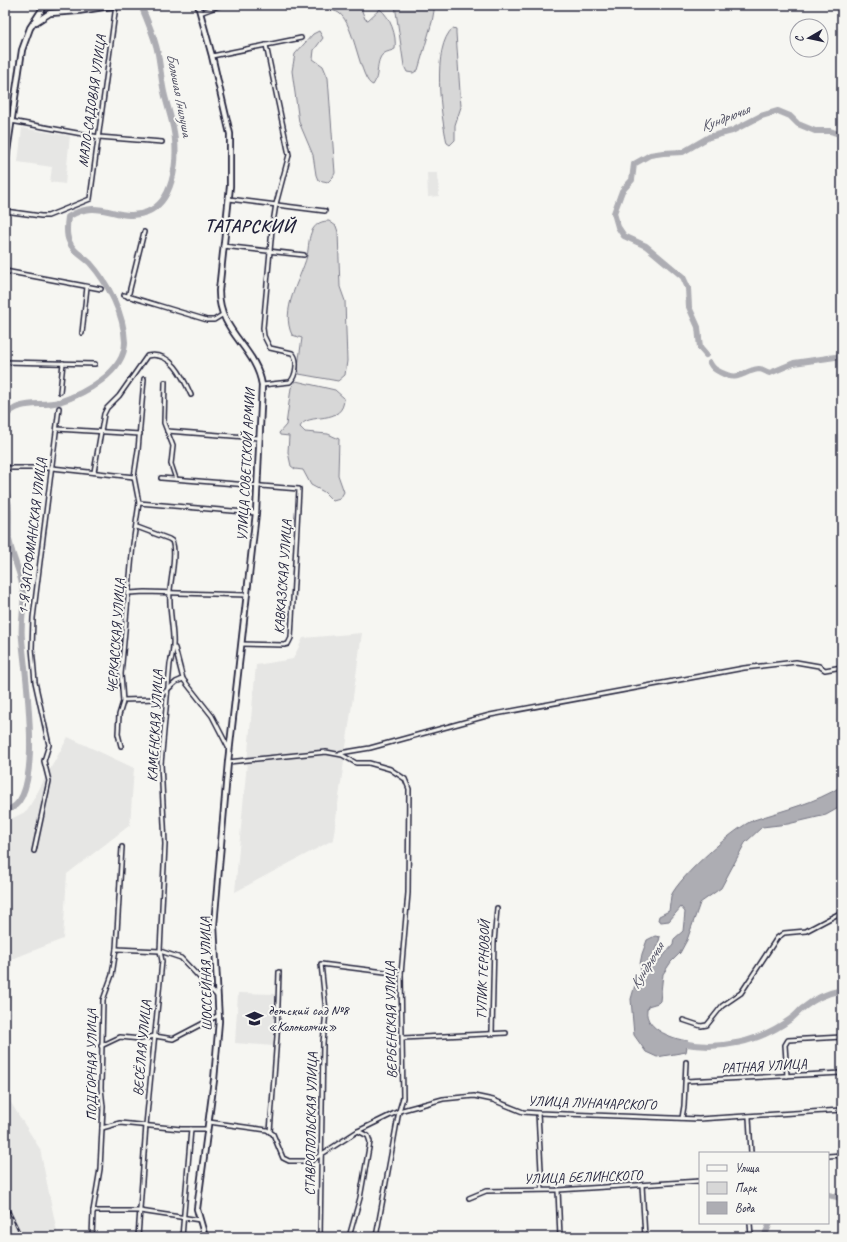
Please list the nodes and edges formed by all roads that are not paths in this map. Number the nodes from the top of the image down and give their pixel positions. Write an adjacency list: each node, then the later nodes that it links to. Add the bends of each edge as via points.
1 (45, 5): 5 (main road); 7 (main road)
2 (116, 5): 5 (main road, via 85,11); 12 (street, МАЛО-САДОВАЯ УЛИЦА)
3 (198, 5): 6 (main road, УЛИЦА СОВЕТСКОЙ АРМИИ)
4 (221, 5): 6 (street)
5 (50, 13): 7 (main road)
6 (200, 13): 10 (main road, УЛИЦА СОВЕТСКОЙ АРМИИ)
7 (34, 23): 11 (main road, via 22,50)
8 (302, 38): 9 (street)
9 (266, 45): 10 (street); 16 (street, via 289,155)
10 (212, 56): 15 (main road, УЛИЦА СОВЕТСКОЙ АРМИИ, via 230,134)
11 (11, 121): 12 (street); 14 (main road)
12 (99, 137): 13 (street); 17 (street, МАЛО-САДОВАЯ УЛИЦА, via 90,199 48,216)
13 (162, 142)
14 (5, 165)
15 (229, 199): 16 (street); 20 (main road, УЛИЦА СОВЕТСКОЙ АРМИИ)
16 (276, 204): 18 (street); 21 (street)
17 (5, 211)
18 (325, 211)
19 (144, 232): 26 (street, via 126,296 207,320 214,320)
20 (224, 246): 21 (street); 26 (main road, УЛИЦА СОВЕТСКОЙ АРМИИ, via 218,291)
21 (270, 252): 22 (street); 33 (street, via 263,318 264,336 270,348 292,353 296,361 290,382)
22 (304, 255)
23 (5, 271): 24 (street)
24 (87, 287): 25 (street); 27 (street)
25 (101, 289)
26 (222, 315): 33 (main road, УЛИЦА СОВЕТСКОЙ АРМИИ, via 258,368)
27 (82, 334)
28 (5, 362): 29 (street)
29 (63, 363): 30 (street); 34 (street)
30 (95, 364)
31 (144, 378): 40 (street, ЧЕРКАССКАЯ УЛИЦА)
32 (164, 382): 38 (street, via 164,416)
33 (262, 385): 41 (main road, УЛИЦА СОВЕТСКОЙ АРМИИ)
34 (60, 392)
35 (191, 395): 39 (street, via 170,360 154,354 147,356 119,396 107,408)
36 (59, 408): 37 (street, 1-Я ЗАГОФМАНСКАЯ УЛИЦА)
37 (57, 428): 39 (street); 43 (street, 1-Я ЗАГОФМАНСКАЯ УЛИЦА)
38 (167, 431): 41 (street); 47 (street, via 173,446 170,464)
39 (102, 432): 40 (street); 44 (street)
40 (140, 434): 45 (street, ЧЕРКАССКАЯ УЛИЦА)
41 (259, 438): 48 (main road, УЛИЦА СОВЕТСКОЙ АРМИИ)
42 (5, 468): 43 (street)
43 (52, 468): 44 (street); 67 (street, 1-Я ЗАГОФМАНСКАЯ УЛИЦА, via 33,618 35,682 49,745 44,761 49,781)
44 (94, 472): 45 (street)
45 (134, 477): 49 (street, ЧЕРКАССКАЯ УЛИЦА)
46 (160, 478): 47 (street)
47 (176, 479): 48 (street)
48 (257, 484): 50 (main road, УЛИЦА СОВЕТСКОЙ АРМИИ); 56 (street, КАВКАЗСКАЯ УЛИЦА, via 299,488 291,638 288,644 284,645)
49 (139, 503): 50 (street); 51 (street, ЧЕРКАССКАЯ УЛИЦА)
50 (256, 513): 54 (main road, УЛИЦА СОВЕТСКОЙ АРМИИ)
51 (136, 527): 52 (street, КАМЕНСКАЯ УЛИЦА, via 172,541 174,548); 53 (street, ЧЕРКАССКАЯ УЛИЦА)
52 (170, 592): 53 (street); 54 (street); 55 (street, КАМЕНСКАЯ УЛИЦА)
53 (129, 593): 60 (street, ЧЕРКАССКАЯ УЛИЦА)
54 (247, 595): 56 (main road, УЛИЦА СОВЕТСКОЙ АРМИИ)
55 (174, 644): 58 (street); 59 (street, КАМЕНСКАЯ УЛИЦА)
56 (242, 644): 61 (main road, УЛИЦА СОВЕТСКОЙ АРМИИ)
57 (842, 667): 64 (street, via 825,670 819,666 796,662 744,668 490,716)
58 (183, 679): 59 (street, via 176,682); 63 (street, via 212,716)
59 (168, 691): 60 (street, via 157,699); 68 (street, КАМЕНСКАЯ УЛИЦА, via 161,764)
60 (122, 700): 62 (street, ЧЕРКАССКАЯ УЛИЦА, via 118,734)
61 (232, 726): 63 (main road, ШОССЕЙНАЯ УЛИЦА)
62 (121, 746)
63 (229, 749): 65 (main road, ШОССЕЙНАЯ УЛИЦА)
64 (338, 754): 65 (street, via 326,752); 74 (street, ВЕРБЕНСКАЯ УЛИЦА, via 356,763 386,767 398,773 408,783 408,893)
65 (228, 762): 75 (main road, ШОССЕЙНАЯ УЛИЦА, via 214,925)
66 (122, 847): 71 (street, ПОДГОРНАЯ УЛИЦА)
67 (34, 851)
68 (165, 862): 72 (street, ВЕСЁЛАЯ УЛИЦА)
69 (497, 908): 78 (street, ТУПИК ТЕРНОВОЙ)
70 (842, 912): 77 (street, via 806,931 784,933 777,938 741,993 722,1006 707,1025 701,1026)
71 (116, 949): 72 (street); 83 (street, ПОДГОРНАЯ УЛИЦА, via 112,976 102,1000)
72 (160, 951): 75 (street, via 186,961); 80 (street, ВЕСЁЛАЯ УЛИЦА, via 162,961)
73 (279, 972): 99 (street)
74 (401, 974): 82 (street, ВЕРБЕНСКАЯ УЛИЦА); 101 (street, СТАВРОПОЛЬСКАЯ УЛИЦА, via 321,964 326,1011 323,1043)
75 (219, 998): 76 (main road, ШОССЕЙНАЯ УЛИЦА)
76 (219, 1015): 80 (street, via 173,1039); 93 (main road, ШОССЕЙНАЯ УЛИЦА)
77 (682, 1020)
78 (492, 1032): 79 (street, ТУПИК ТЕРНОВОЙ); 82 (street, ТУПИК ТЕРНОВОЙ)
79 (506, 1033)
80 (155, 1036): 83 (street, via 140,1039 120,1037); 94 (street, ВЕСЁЛАЯ УЛИЦА)
81 (842, 1037): 86 (street, via 788,1040 785,1045)
82 (403, 1038): 89 (street, ВЕРБЕНСКАЯ УЛИЦА, via 403,1098)
83 (101, 1046): 95 (street, ПОДГОРНАЯ УЛИЦА)
84 (686, 1062): 87 (street)
85 (842, 1073): 86 (street, РАТНАЯ УЛИЦА)
86 (786, 1076): 87 (street, РАТНАЯ УЛИЦА)
87 (686, 1081): 92 (street)
88 (842, 1110): 91 (street, УЛИЦА ЛУНАЧАРСКОГО)
89 (399, 1111): 90 (street, УЛИЦА ЛУНАЧАРСКОГО, via 429,1102 467,1096 493,1100 523,1112); 98 (street, УЛИЦА ЛУНАЧАРСКОГО); 120 (street, ВЕРБЕНСКАЯ УЛИЦА)
90 (538, 1113): 92 (street, УЛИЦА ЛУНАЧАРСКОГО); 106 (street)
91 (749, 1117): 92 (street, УЛИЦА ЛУНАЧАРСКОГО); 100 (street)
92 (682, 1118)
93 (209, 1122): 97 (main road, ШОССЕЙНАЯ УЛИЦА); 99 (street)
94 (146, 1125): 95 (street, via 120,1123); 96 (street); 110 (street, ВЕСЁЛАЯ УЛИЦА)
95 (102, 1128): 109 (street, ПОДГОРНАЯ УЛИЦА, via 100,1169)
96 (191, 1129): 97 (street); 111 (street)
97 (207, 1130): 112 (main road, ШОССЕЙНАЯ УЛИЦА, via 197,1209)
98 (358, 1131): 101 (street, УЛИЦА ЛУНАЧАРСКОГО); 119 (street, via 368,1136 370,1142 360,1198)
99 (270, 1132): 101 (street, УЛИЦА ЛУНАЧАРСКОГО, via 286,1160 307,1162)
100 (750, 1152)
101 (322, 1154): 118 (street, СТАВРОПОЛЬСКАЯ УЛИЦА)
102 (842, 1155): 103 (street)
103 (829, 1156)
104 (699, 1182): 105 (street, УЛИЦА БЕЛИНСКОГО)
105 (642, 1186): 107 (street, УЛИЦА БЕЛИНСКОГО); 122 (street)
106 (542, 1189): 107 (street, УЛИЦА БЕЛИНСКОГО); 108 (street, УЛИЦА БЕЛИНСКОГО, via 486,1191)
107 (558, 1190): 121 (street)
108 (469, 1198)
109 (93, 1211): 110 (street, via 104,1209); 114 (street, ПОДГОРНАЯ УЛИЦА)
110 (140, 1212): 111 (street); 115 (street, ВЕСЁЛАЯ УЛИЦА)
111 (183, 1218): 112 (street); 116 (street)
112 (200, 1220): 117 (main road, ШОССЕЙНАЯ УЛИЦА)
113 (750, 1224): 123 (street)
114 (92, 1237)
115 (138, 1237)
116 (182, 1237)
117 (205, 1237)
118 (320, 1237)
119 (349, 1237)
120 (376, 1237)
121 (560, 1237)
122 (645, 1237)
123 (751, 1237)

